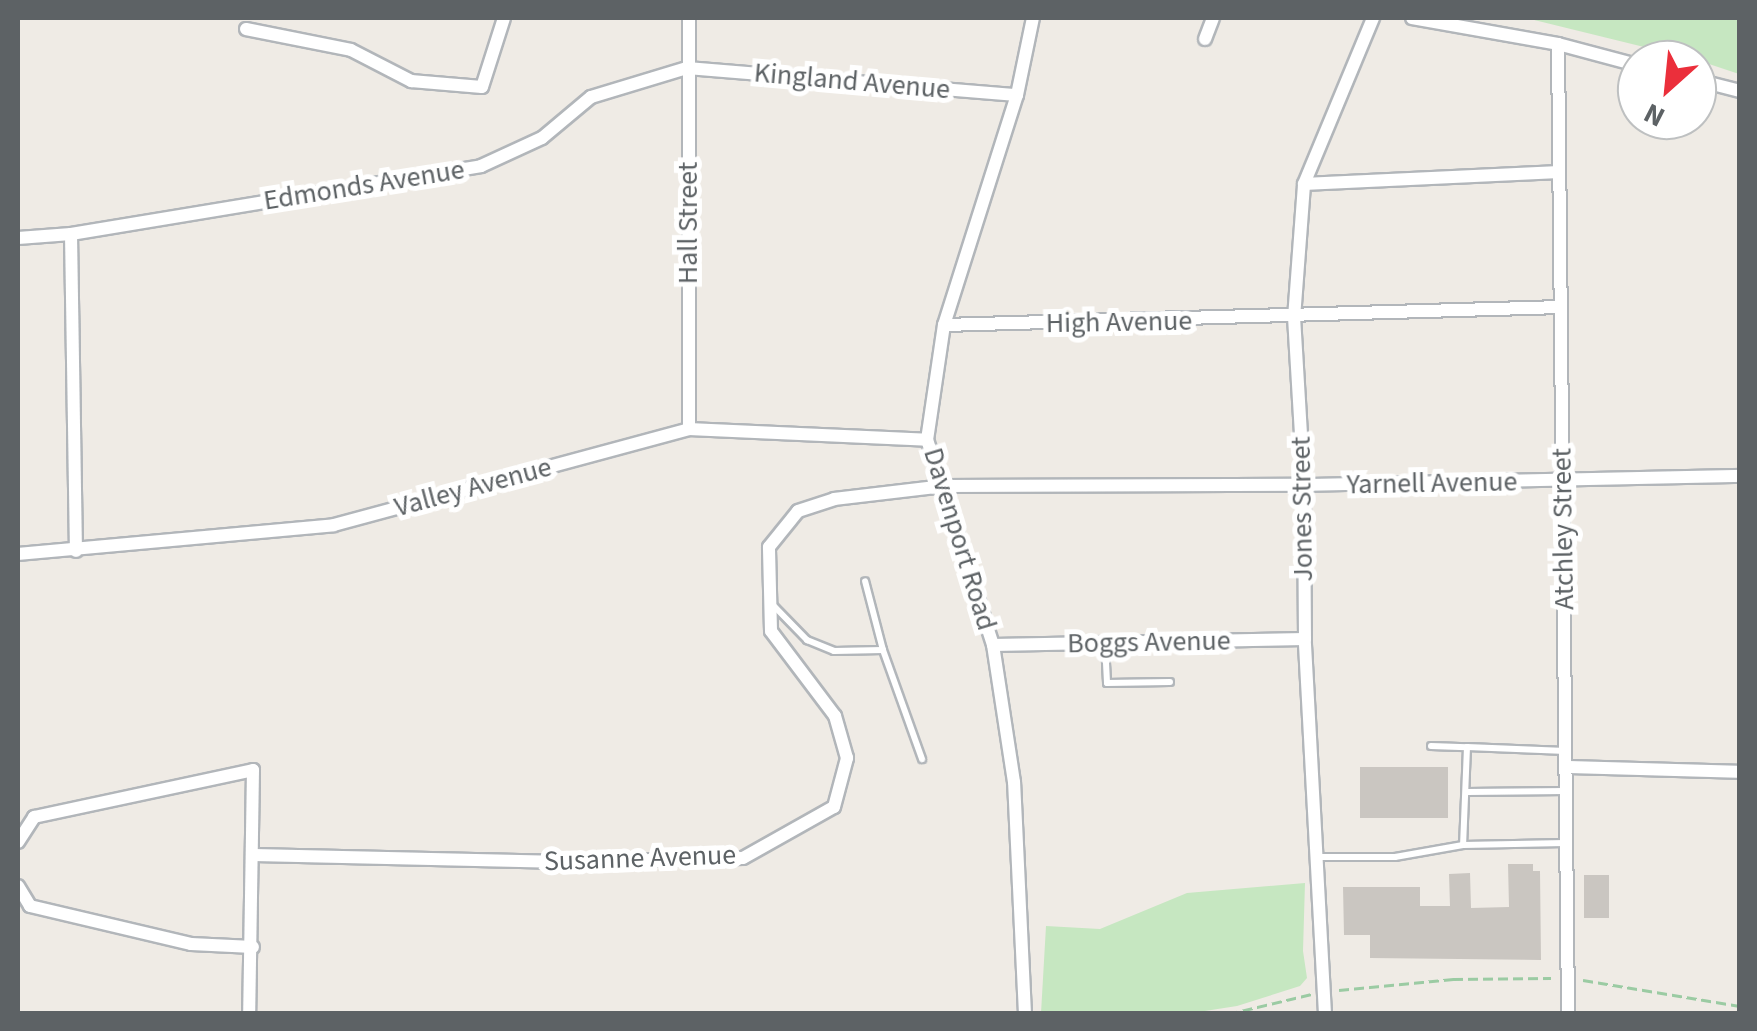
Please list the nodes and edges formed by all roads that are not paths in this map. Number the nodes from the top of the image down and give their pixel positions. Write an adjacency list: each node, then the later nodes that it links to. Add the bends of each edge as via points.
1 (504, 18): 7 (street, via 482,87 411,80 351,50)
2 (689, 18): 11 (street, Hall Street)
3 (1033, 18): 12 (street, Davenport Road)
4 (1213, 18): 8 (street)
5 (1373, 18): 14 (street, Jones Street)
6 (1412, 18): 9 (street)
7 (246, 29)
8 (1205, 40)
9 (1558, 44): 10 (street); 13 (street, Atchley Street)
10 (1617, 60)
11 (687, 68): 12 (street, Kingland Avenue); 15 (street, Edmonds Avenue, via 591,97 542,138 481,166); 20 (street, Hall Street)
12 (1017, 94): 19 (street, Davenport Road)
13 (1559, 172): 14 (street); 17 (street, Atchley Street)
14 (1304, 184): 18 (street, Jones Street)
15 (71, 234): 16 (street, Edmonds Avenue); 26 (street)
16 (18, 238)
17 (1561, 307): 18 (street, High Avenue); 23 (street, Atchley Street)
18 (1294, 318): 19 (street, High Avenue); 24 (street, Jones Street)
19 (944, 325): 21 (street, Davenport Road)
20 (688, 430): 21 (street, Valley Avenue); 26 (street, Valley Avenue, via 334,524)
21 (927, 440): 25 (street, Davenport Road)
22 (1740, 476): 23 (street, Yarnell Avenue)
23 (1563, 481): 24 (street, Yarnell Avenue); 37 (street, Atchley Street)
24 (1304, 485): 25 (street, Yarnell Avenue); 30 (street, Jones Street)
25 (944, 486): 29 (street, Susanne Avenue, via 834,498 798,511 769,547); 32 (street, Davenport Road)
26 (76, 551): 27 (street, Valley Avenue)
27 (18, 554)
28 (866, 581): 33 (lane)
29 (770, 602): 33 (lane, via 808,640 834,651); 46 (street, Susanne Avenue, via 771,631 835,716 847,758 834,808 743,858 564,862)
30 (1304, 639): 31 (street, Boggs Avenue); 47 (street, Jones Street)
31 (1105, 642): 32 (street, Boggs Avenue); 34 (lane, via 1107,683)
32 (992, 645): 51 (street, Davenport Road, via 1014,782)
33 (884, 650): 38 (lane)
34 (1170, 682)
35 (1432, 746): 36 (lane)
36 (1467, 747): 37 (lane); 42 (lane)
37 (1566, 751): 39 (street, Atchley Street)
38 (922, 759)
39 (1566, 768): 40 (street); 41 (street, Atchley Street)
40 (1740, 772)
41 (1568, 791): 42 (lane); 44 (street, Atchley Street)
42 (1466, 792): 45 (lane)
43 (18, 842): 46 (street, via 34,818 253,770)
44 (1567, 843): 45 (lane); 53 (street, Atchley Street)
45 (1464, 845): 47 (lane, via 1394,857)
46 (254, 855): 49 (street)
47 (1320, 857): 52 (street, Jones Street)
48 (18, 886): 49 (street, via 30,906 192,944)
49 (253, 947): 50 (street)
50 (249, 1014)
51 (1025, 1014)
52 (1326, 1014)
53 (1568, 1014)

